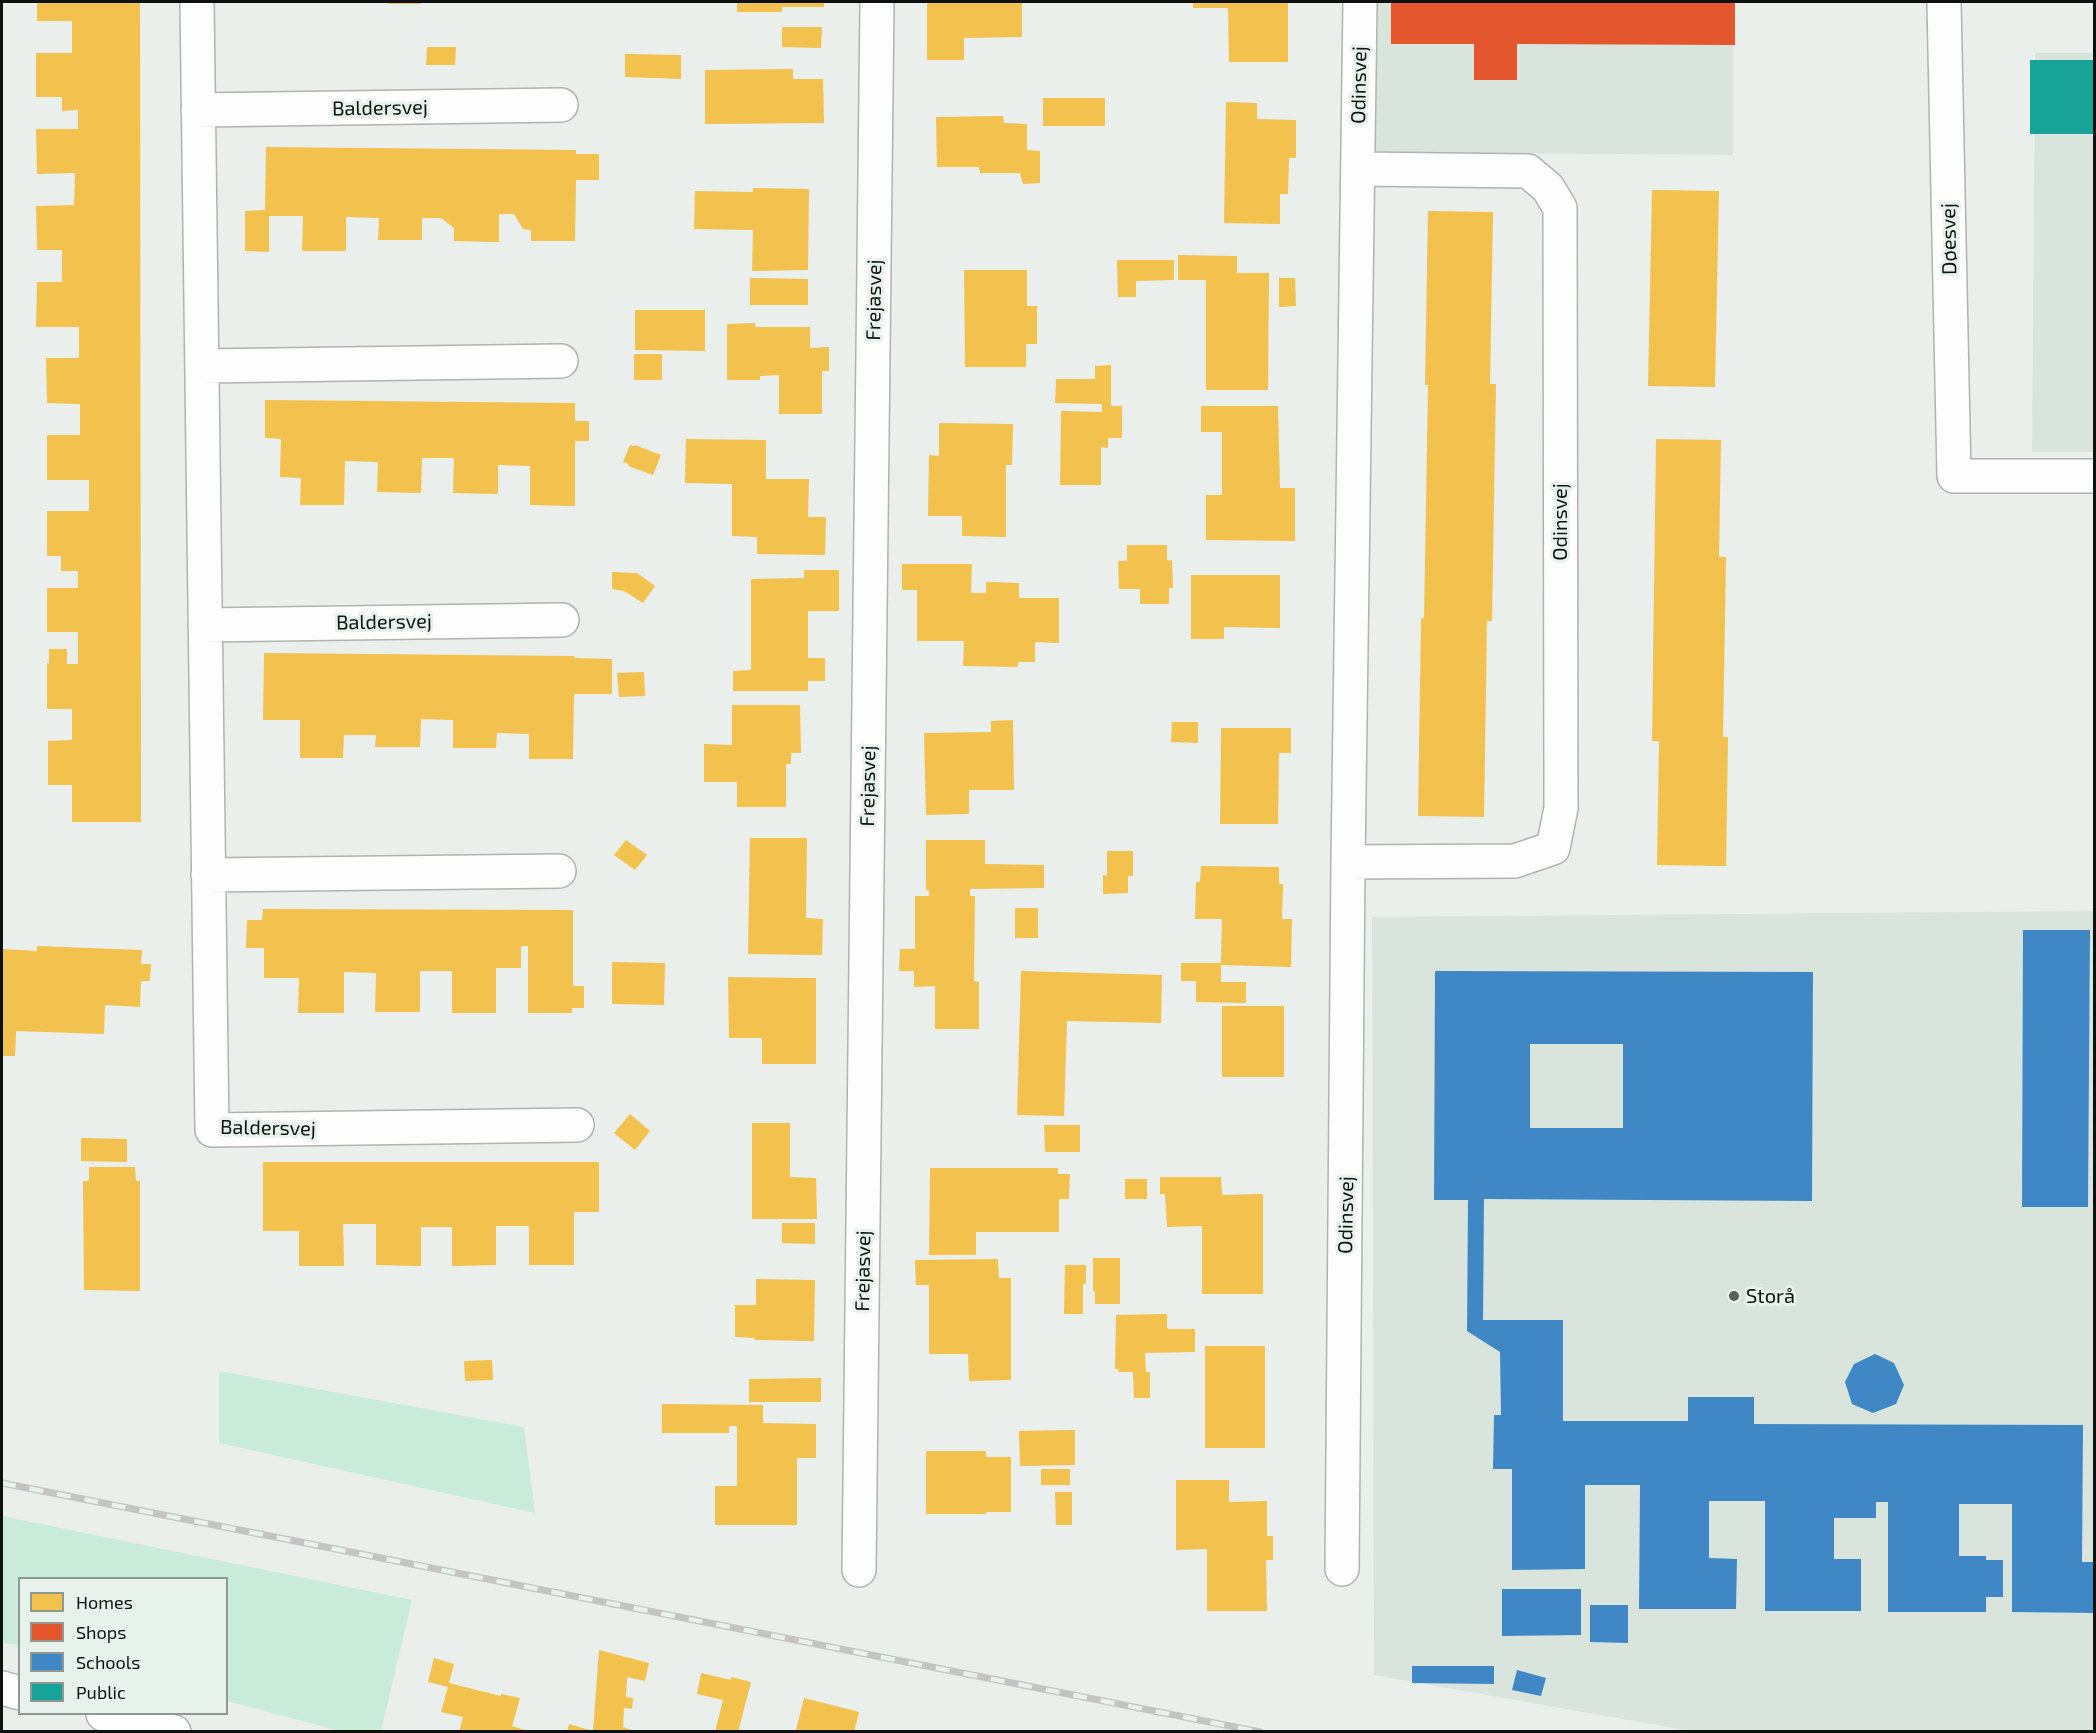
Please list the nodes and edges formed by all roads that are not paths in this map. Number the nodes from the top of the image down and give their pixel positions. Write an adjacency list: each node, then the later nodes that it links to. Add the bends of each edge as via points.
1 (197, 2): 6 (street, Baldersvej)
2 (877, 2): 18 (street, Frejasvej)
3 (1360, 2): 7 (street, Odinsvej)
4 (1944, 2): 10 (street, Døesvej, via 1954,476)
5 (561, 105): 6 (street, Baldersvej)
6 (198, 110): 9 (street, Baldersvej)
7 (1358, 169): 13 (street, Odinsvej); 13 (street, Odinsvej, via 1528,171 1548,188 1560,208 1561,808 1553,849 1515,861)
8 (561, 361): 9 (street)
9 (202, 366): 12 (street, Baldersvej)
10 (2094, 476)
11 (562, 620): 12 (street, Baldersvej)
12 (205, 625): 15 (street, Baldersvej)
13 (1348, 862): 17 (street, Odinsvej)
14 (559, 871): 15 (street)
15 (208, 875): 16 (street, Baldersvej, via 212,1130)
16 (577, 1125)
17 (1342, 1569)
18 (859, 1570)
19 (2, 1688): 20 (street)
20 (18, 1692)
21 (110, 1715): 22 (street)
22 (159, 1730)

